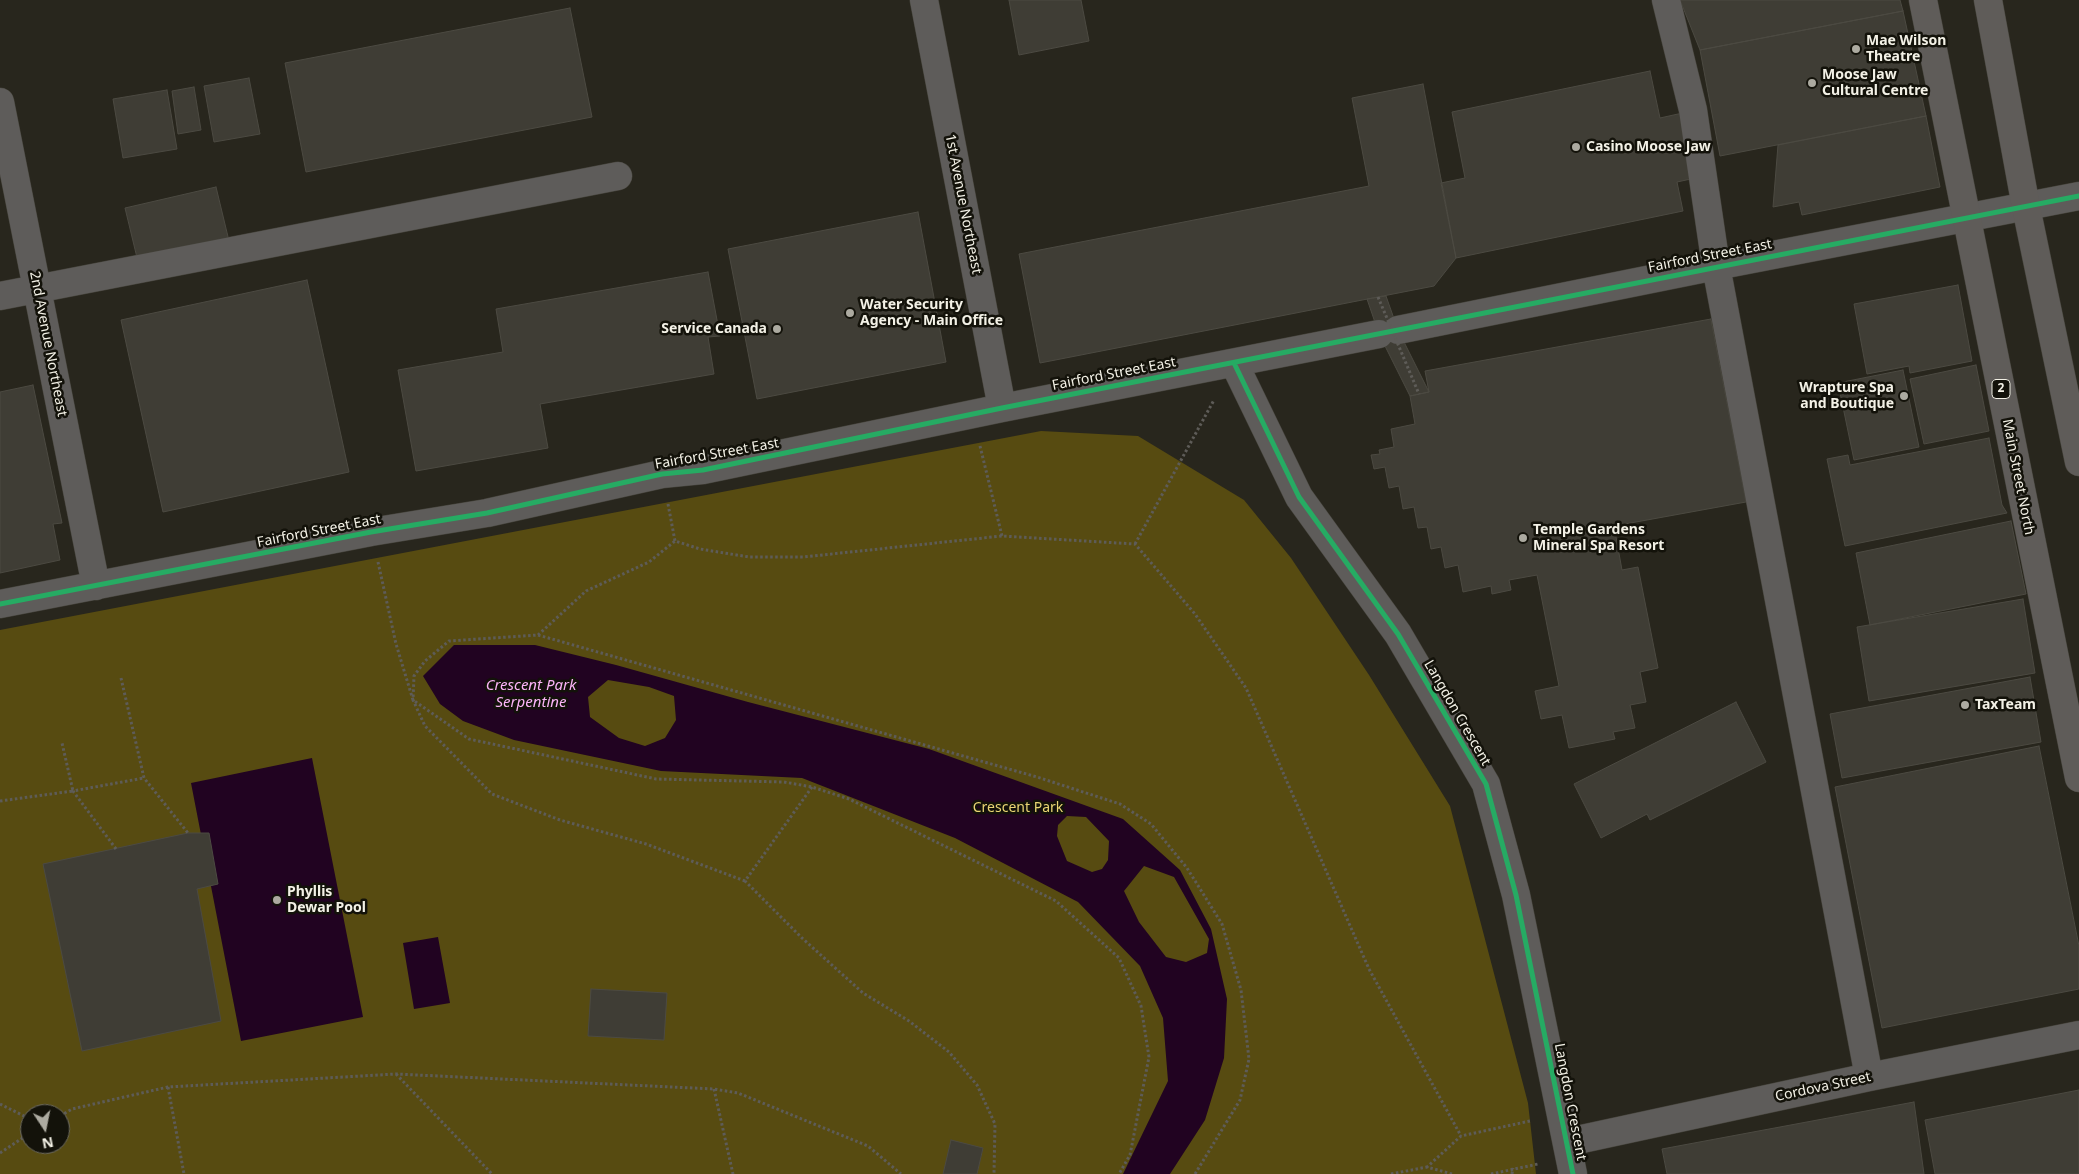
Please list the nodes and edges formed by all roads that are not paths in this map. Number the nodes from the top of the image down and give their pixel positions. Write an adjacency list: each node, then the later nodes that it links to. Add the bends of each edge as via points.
1 (924, 0): 14 (street, 1st Avenue Northeast)
2 (1666, 0): 10 (street, via 1693,110)
3 (1924, 0): 9 (main road, Main Street North / 2)
4 (1988, 0): 8 (main road)
5 (0, 102): 11 (street, 2nd Avenue Northeast)
6 (618, 176): 11 (street)
7 (2079, 196): 8 (street, Fairford Street East)
8 (2026, 207): 9 (street, Fairford Street East); 15 (main road)
9 (1966, 218): 10 (street, Fairford Street East); 18 (main road, Main Street North / 2)
10 (1716, 266): 13 (street, Fairford Street East); 21 (street)
11 (37, 288): 12 (street); 16 (street, 2nd Avenue Northeast)
12 (0, 296)
13 (1234, 363): 14 (street, Fairford Street East); 22 (street, Langdon Crescent, via 1299,497 1398,634 1486,784 1516,895)
14 (1002, 408): 16 (street, Fairford Street East, via 703,470 662,474 487,513 371,532)
15 (2079, 462)
16 (96, 586): 17 (street, Fairford Street East)
17 (0, 604)
18 (2075, 737): 19 (main road, Main Street North / 2)
19 (2079, 778)
20 (2079, 1035): 21 (street, Cordova Street)
21 (1869, 1077): 22 (street, Cordova Street)
22 (1570, 1158)

